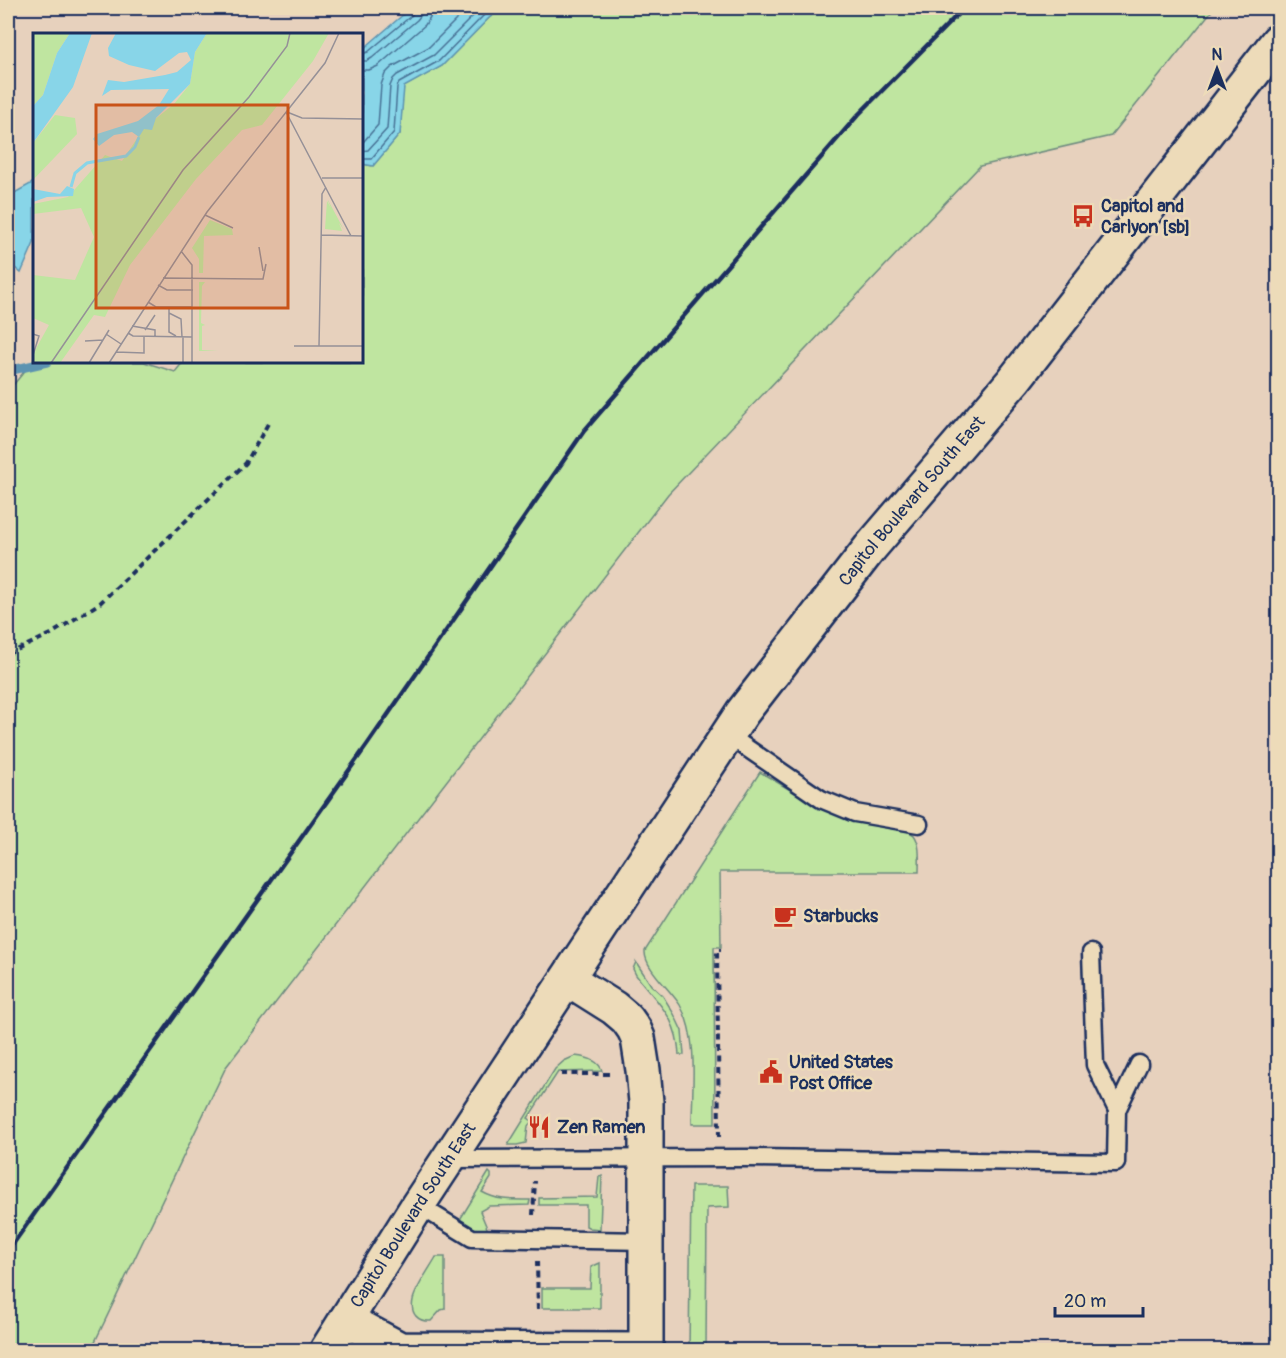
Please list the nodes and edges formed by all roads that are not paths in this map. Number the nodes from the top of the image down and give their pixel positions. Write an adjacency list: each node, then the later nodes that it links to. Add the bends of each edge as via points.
1 (1277, 47): 2 (main road, Capitol Boulevard South East, via 1014,380 870,548)
2 (728, 735): 3 (lane, via 821,800 855,813); 5 (main road, Capitol Boulevard South East)
3 (919, 824)
4 (1092, 953): 7 (lane, via 1095,1065)
5 (568, 979): 8 (main road, Capitol Boulevard South East); 9 (main road, via 614,1008 627,1019 638,1038 646,1102)
6 (1138, 1064): 7 (lane)
7 (1117, 1110): 9 (lane, via 1116,1163)
8 (448, 1159): 9 (lane); 10 (main road, Capitol Boulevard South East)
9 (647, 1159): 11 (main road)
10 (418, 1205): 11 (lane, via 472,1238); 12 (main road, Capitol Boulevard South East)
11 (647, 1241): 15 (main road)
12 (346, 1320): 13 (main road, Capitol Boulevard South East); 14 (main road, via 400,1349)
13 (327, 1350)
14 (488, 1350): 15 (main road)
15 (646, 1350)

